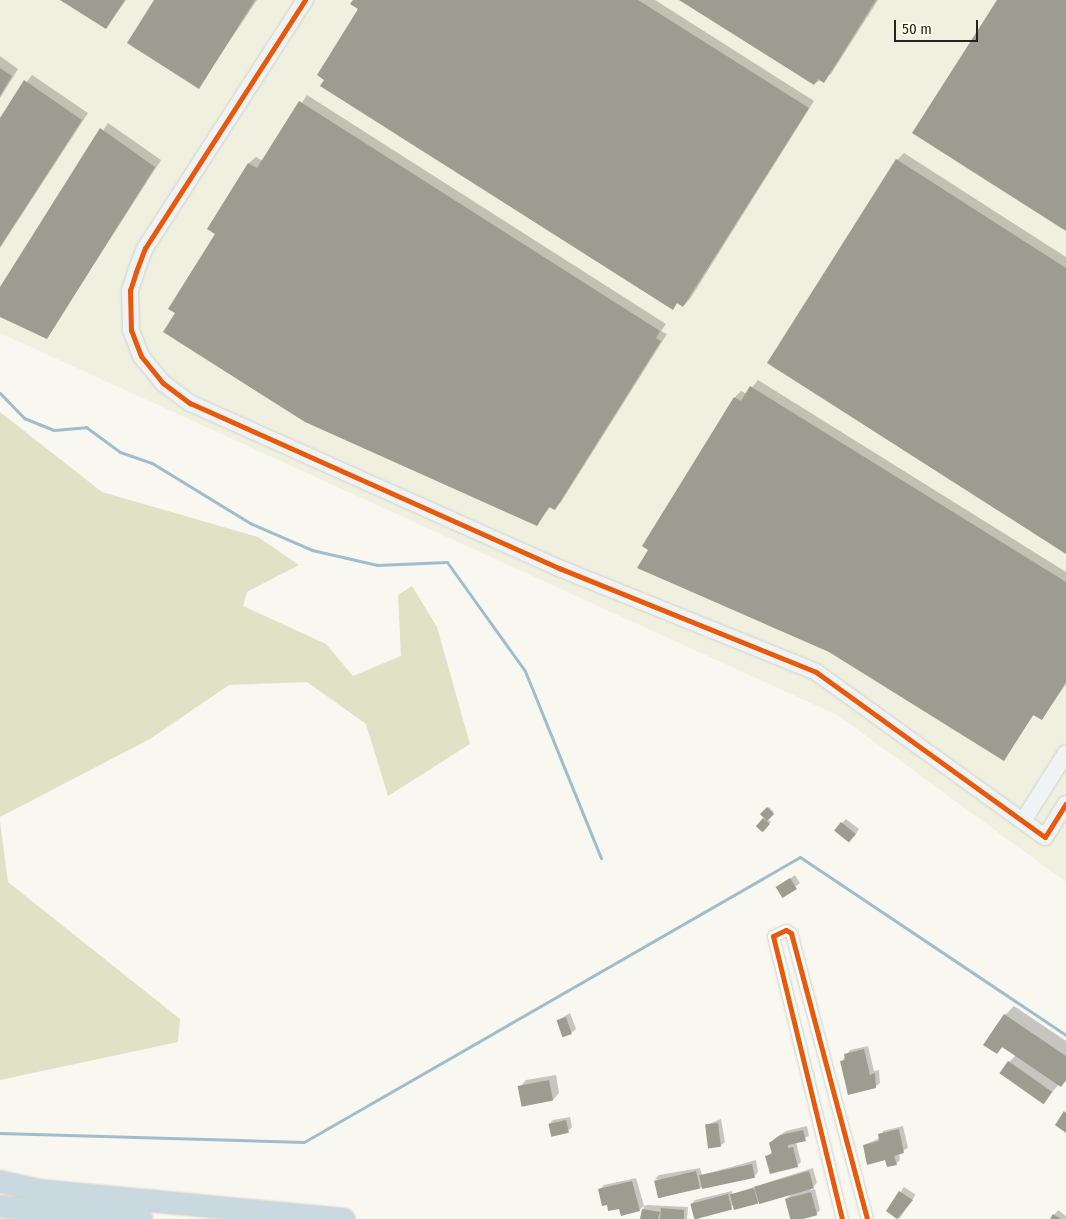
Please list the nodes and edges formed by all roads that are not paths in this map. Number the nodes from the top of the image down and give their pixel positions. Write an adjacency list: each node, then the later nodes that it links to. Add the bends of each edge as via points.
1 (305, 0): 4 (street, via 146,248 136,272 130,290 131,330 141,356 163,383 190,403 558,568 816,672)
2 (1066, 753): 4 (street)
3 (1066, 804): 4 (street, via 1046,837)
4 (1023, 821)
5 (0, 1182): 8 (highway, via 40,1190)
6 (0, 1206): 7 (highway)
7 (141, 1219)
8 (344, 1219)
9 (842, 1219): 10 (street, via 773,936 780,931 792,933)
10 (867, 1219)

